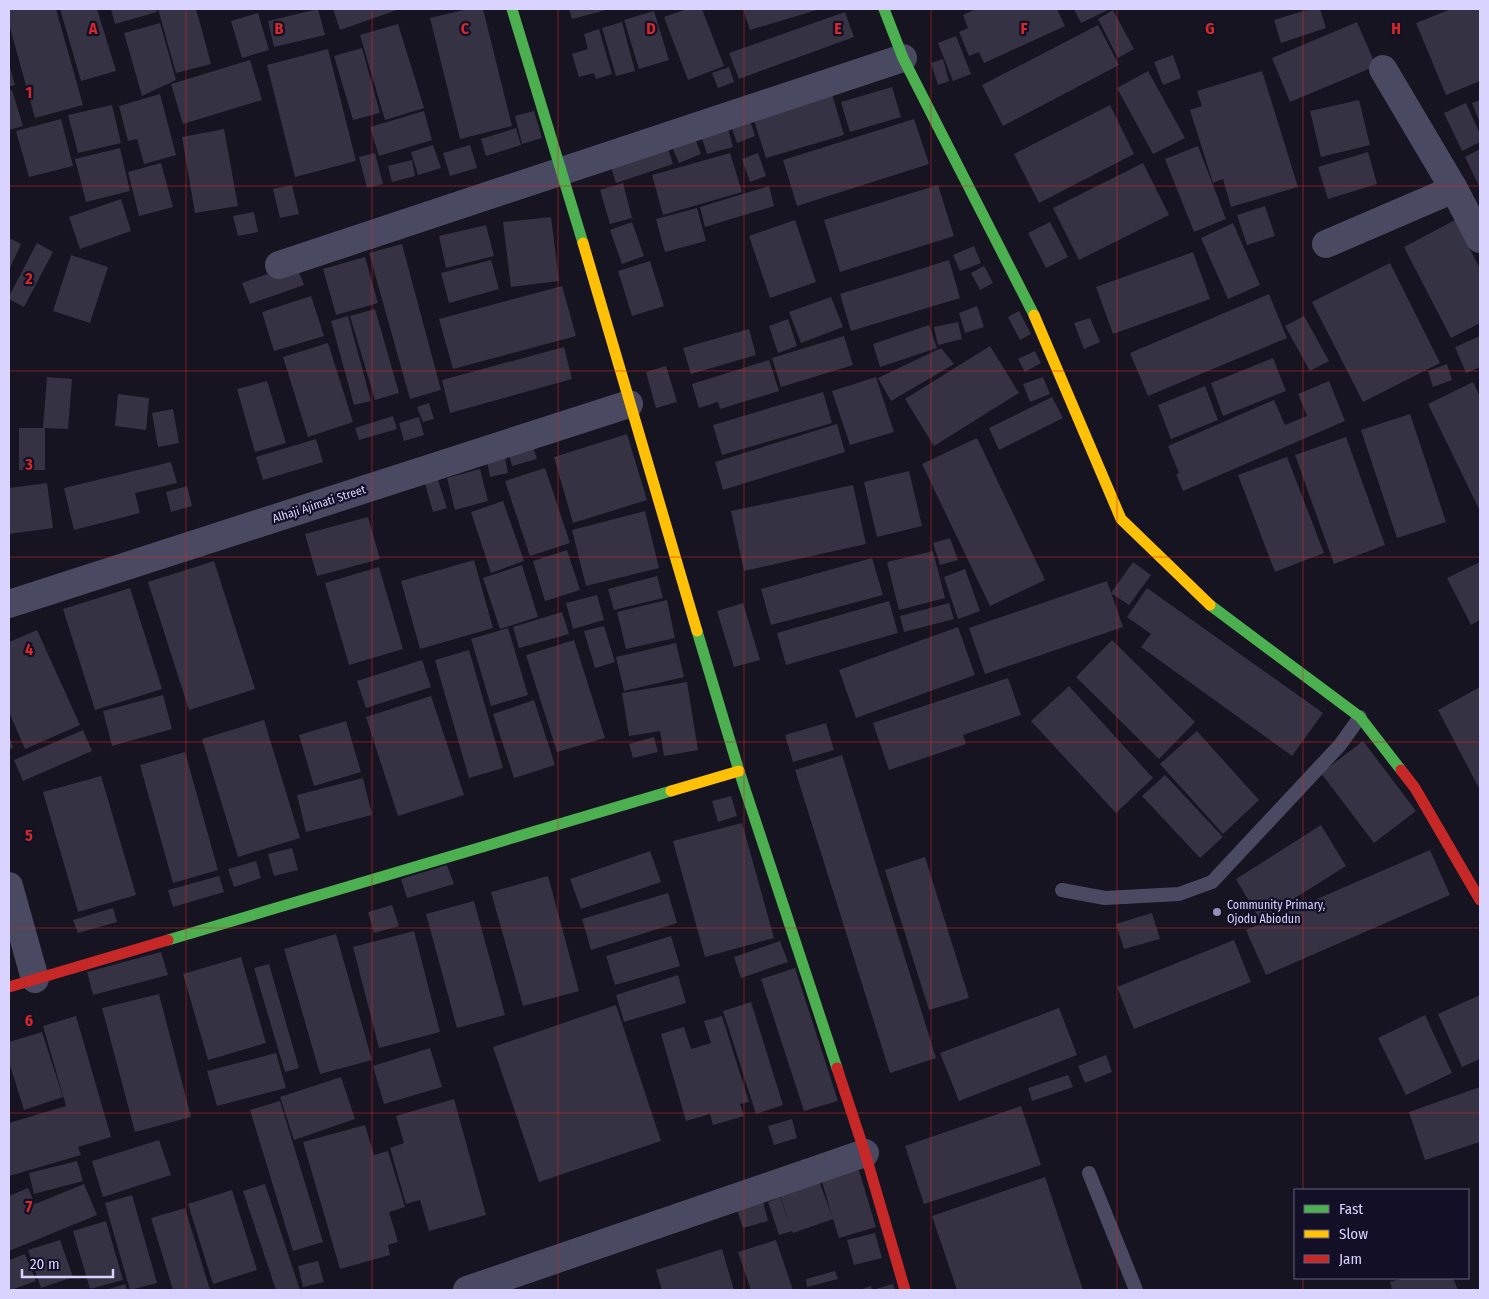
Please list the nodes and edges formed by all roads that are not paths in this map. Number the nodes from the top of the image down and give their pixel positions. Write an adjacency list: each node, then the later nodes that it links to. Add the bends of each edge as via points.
1 (512, 9): 5 (street)
2 (884, 9): 3 (street)
3 (903, 58): 5 (street); 12 (street, via 1030,306 1121,519 1211,606)
4 (1383, 69): 6 (street)
5 (562, 171): 9 (street); 10 (street)
6 (1454, 189): 7 (street); 8 (street)
7 (1480, 239)
8 (1326, 244)
9 (279, 265)
10 (629, 404): 11 (street, Alhaji Ajimati Street); 13 (street)
11 (9, 604)
12 (1360, 717): 15 (lane, via 1340,745 1212,882 1179,894 1105,898); 16 (street, via 1415,788)
13 (739, 771): 17 (street); 19 (street)
14 (9, 886): 17 (street)
15 (1062, 890)
16 (1480, 900)
17 (35, 979): 18 (street)
18 (9, 987)
19 (865, 1153): 21 (street); 22 (street)
20 (1089, 1173): 23 (lane)
21 (467, 1290)
22 (905, 1290)
23 (1136, 1290)

